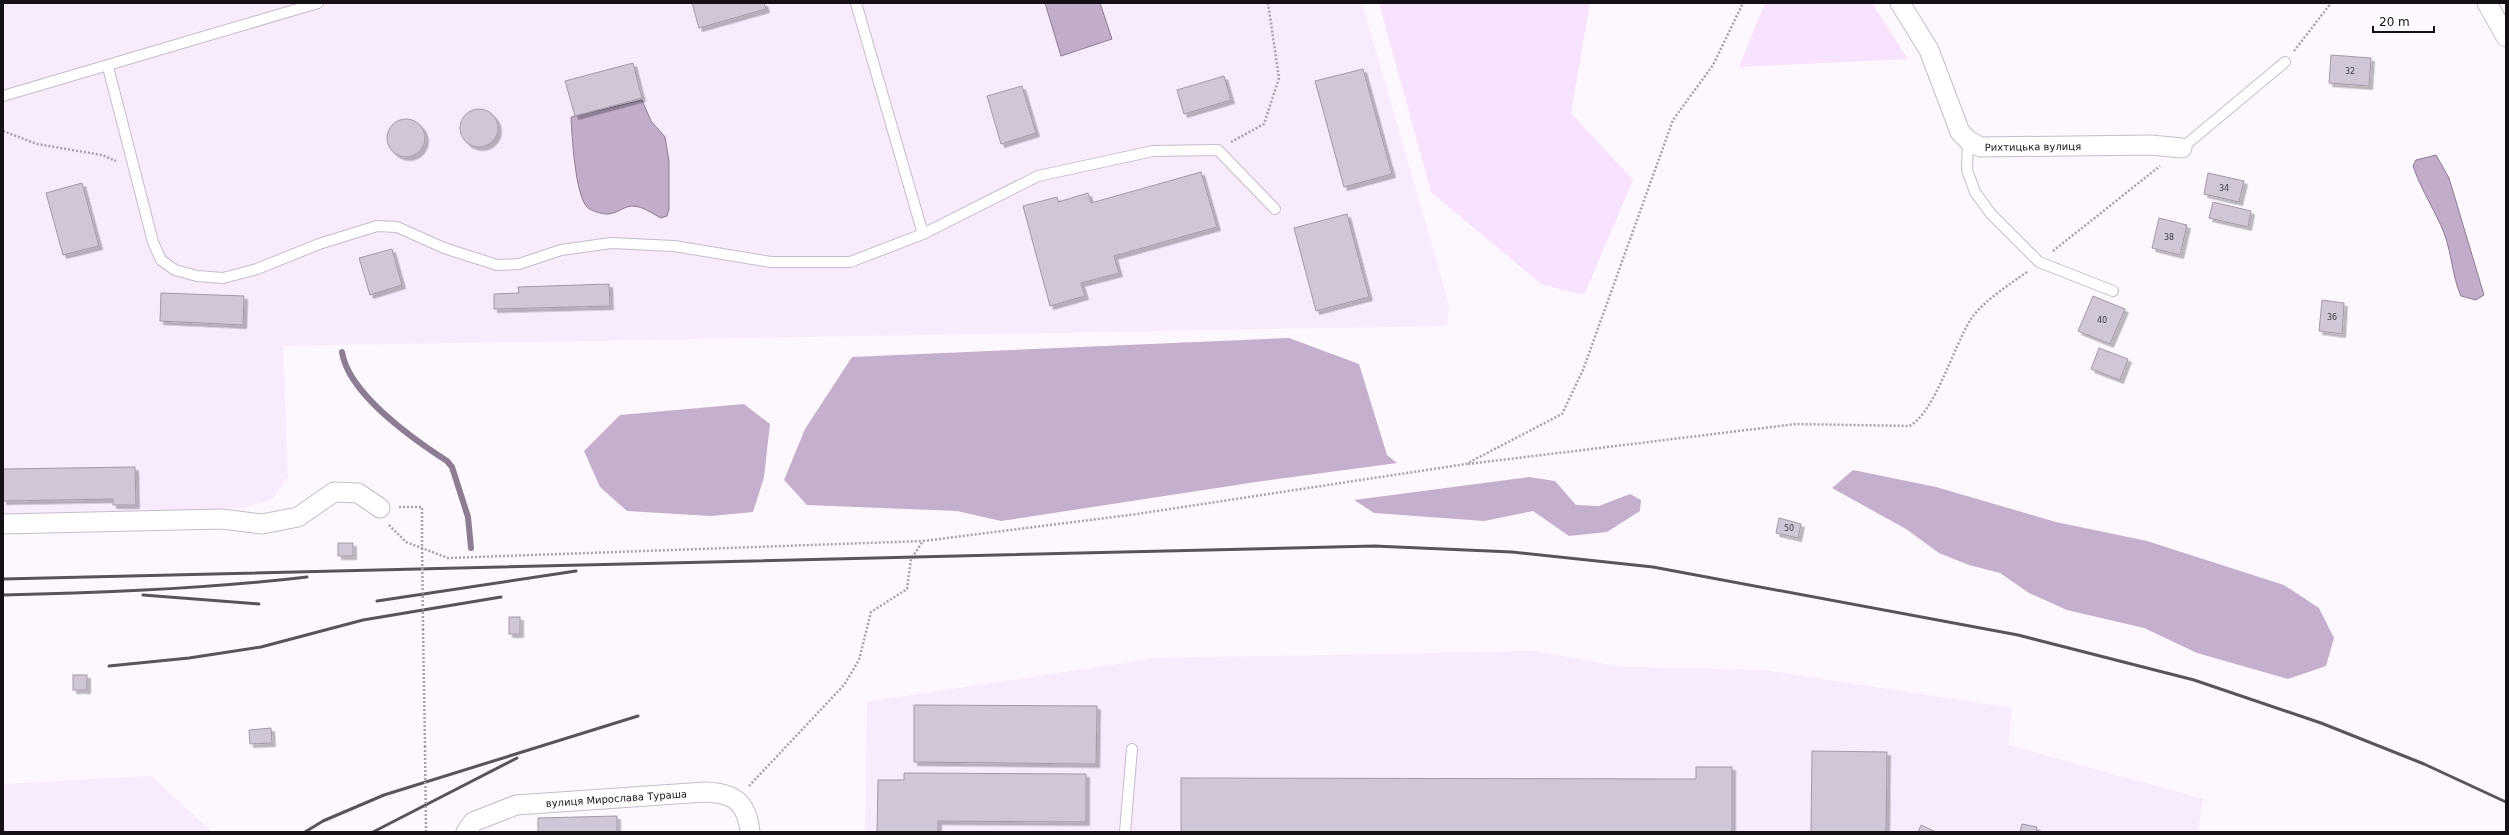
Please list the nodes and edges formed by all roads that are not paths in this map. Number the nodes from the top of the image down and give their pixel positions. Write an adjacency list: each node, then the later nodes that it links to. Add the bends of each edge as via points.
1 (318, 3): 7 (lane)
2 (856, 3): 12 (lane)
3 (1900, 3): 9 (street, via 1930,50 1960,132)
4 (2487, 3): 5 (street)
5 (2506, 37)
6 (2285, 62): 10 (lane)
7 (108, 66): 8 (lane); 12 (lane, via 153,242 161,260 175,270 197,276 224,278 257,269 377,226 397,227 444,248 497,265 519,264 561,250 611,243 674,246 771,262 850,262)
8 (3, 96)
9 (1968, 140): 10 (street, Рихтицька вулиця, via 1980,147 1993,149 2151,146); 13 (lane, via 1967,170 1975,192 1991,214 2039,262)
10 (2182, 148)
11 (1275, 209): 12 (lane, via 1218,150 1153,151 1038,176)
12 (923, 234)
13 (2113, 291)
14 (380, 508): 15 (street, via 358,493 334,492 298,518 262,524 222,519)
15 (3, 524)
16 (1132, 749): 19 (lane)
17 (466, 832): 18 (street, вулиця Мирослава Тураша, via 473,822 516,805 705,792 723,792 736,799 747,812)
18 (750, 832)
19 (1125, 832)

